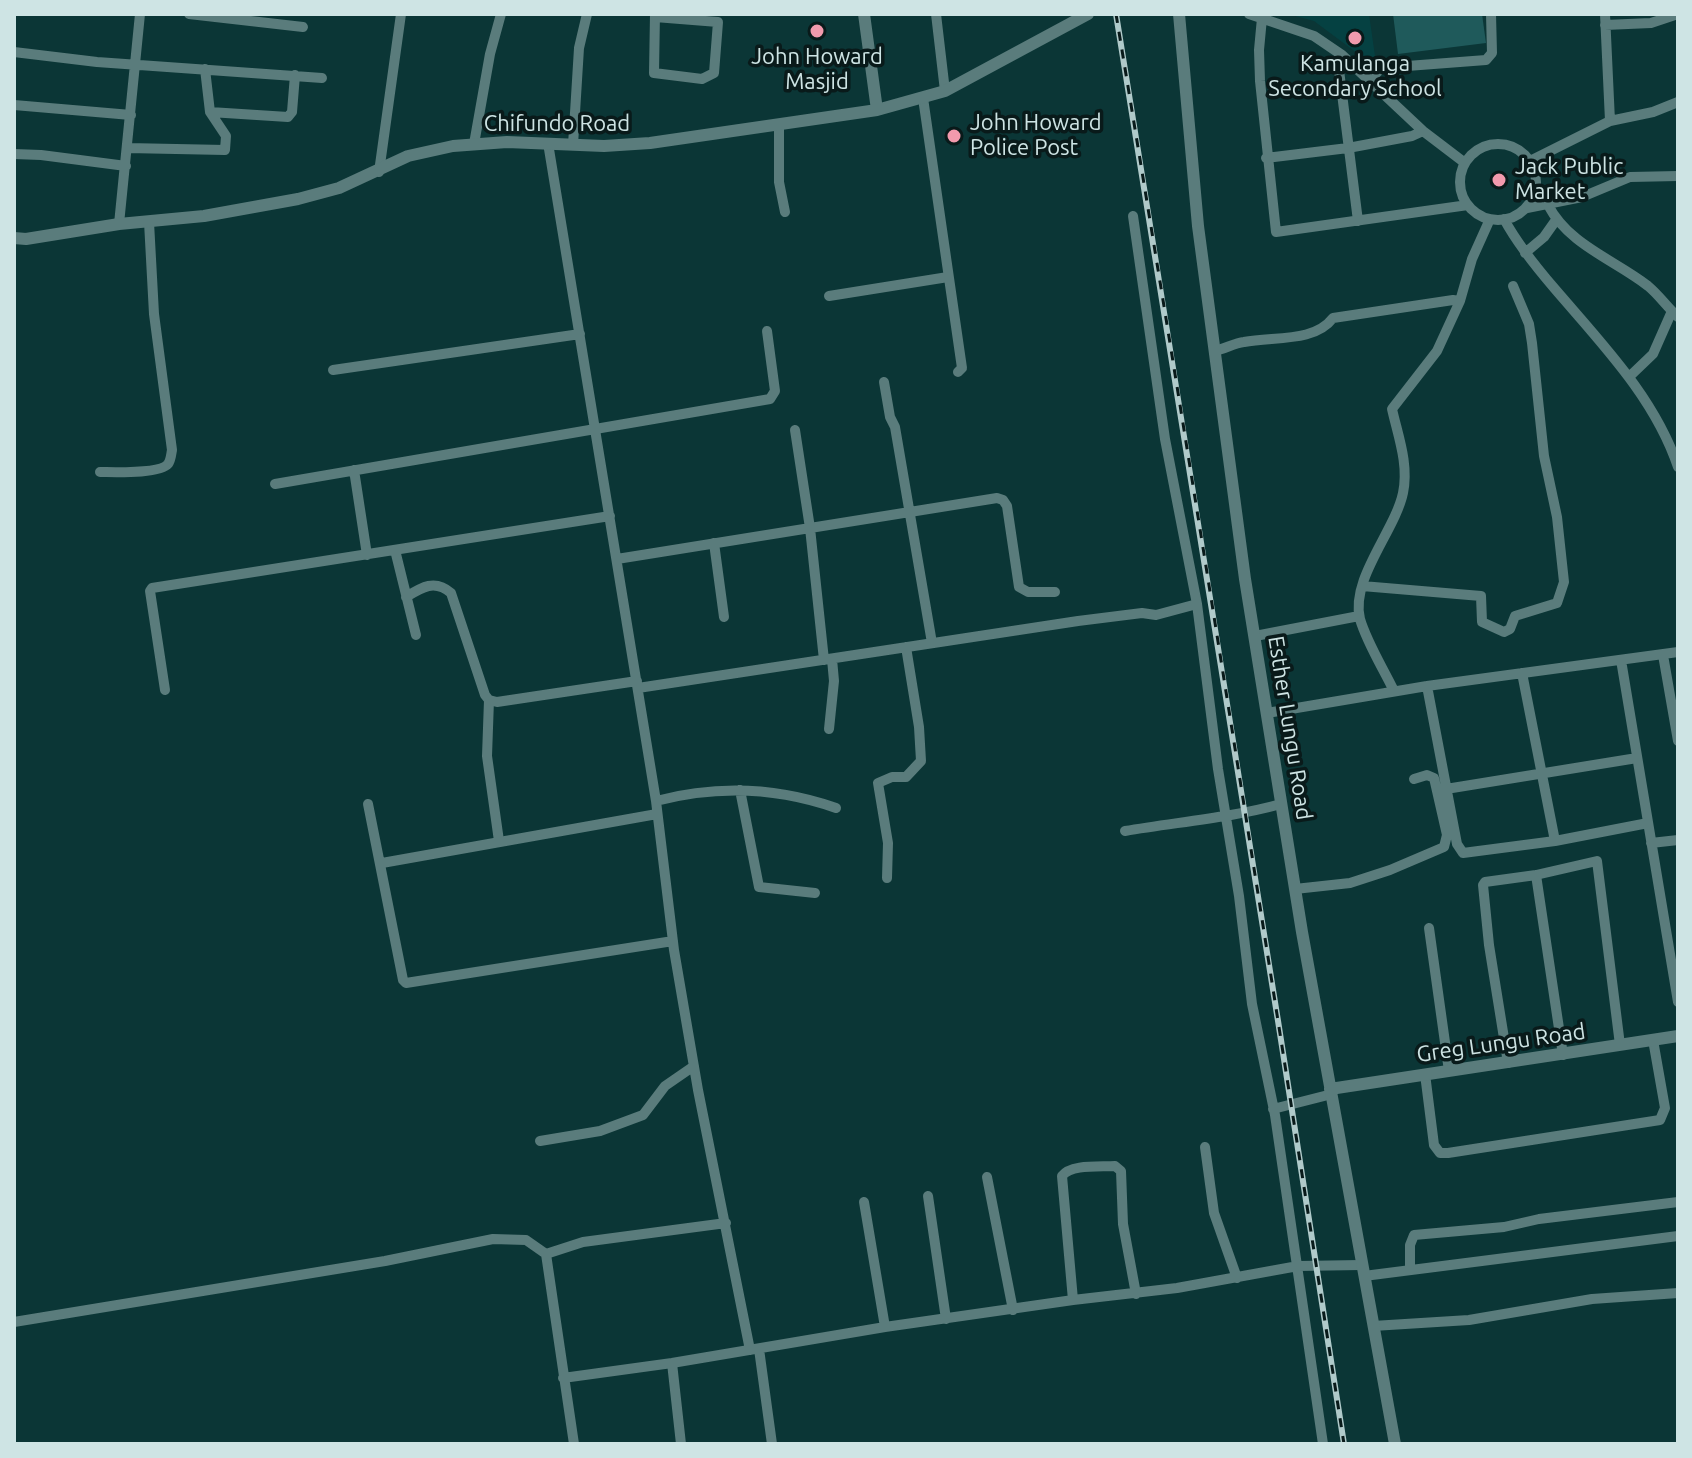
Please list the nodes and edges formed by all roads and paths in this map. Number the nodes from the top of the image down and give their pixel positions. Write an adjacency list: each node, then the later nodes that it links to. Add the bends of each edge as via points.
1 (140, 14): 19 (street)
2 (189, 14): 16 (street)
3 (401, 14): 44 (street)
4 (501, 14): 35 (street)
5 (587, 14): 36 (street, via 579,48)
6 (864, 14): 28 (street)
7 (936, 14): 24 (street)
8 (1088, 14): 24 (street, Chifundo Road)
9 (1179, 14): 66 (street, Esther Lungu Road)
10 (1249, 14): 14 (street)
11 (1491, 14): 23 (street, via 1492,53 1486,60 1381,68)
12 (1678, 14): 15 (street, via 1651,23)
13 (653, 15): 13 (street, via 654,73 702,79 714,73 718,22)
14 (1262, 18): 18 (street, via 1314,36); 40 (street)
15 (1605, 20): 31 (street)
16 (303, 27)
17 (14, 52): 19 (street)
18 (1342, 55): 23 (street); 38 (street)
19 (136, 63): 20 (street); 30 (street)
20 (205, 69): 21 (street); 29 (street)
21 (295, 75): 22 (street); 29 (street, via 288,117)
22 (322, 78)
23 (1370, 80): 33 (street)
24 (945, 91): 25 (street, Chifundo Road)
25 (923, 98): 28 (street, Chifundo Road); 59 (street)
26 (1678, 102): 31 (street)
27 (14, 105): 30 (street)
28 (877, 110): 32 (street, Chifundo Road)
29 (210, 112): 37 (street, via 226,136 225,150)
30 (131, 115): 37 (street)
31 (1610, 121): 41 (street)
32 (779, 124): 36 (street, Chifundo Road, via 650,143); 49 (street)
33 (1423, 131): 38 (street); 42 (street)
34 (548, 143): 35 (street, Chifundo Road); 36 (street, Chifundo Road); 65 (street)
35 (474, 144): 44 (street, Chifundo Road, via 408,156)
36 (573, 145)
37 (127, 148): 43 (street)
38 (1348, 148): 40 (street); 54 (street)
39 (14, 154): 43 (street)
40 (1266, 158): 54 (street, via 1276,232)
41 (1530, 161): 42 (street, via 1517,149 1495,144 1481,148); 48 (street, via 1537,183)
42 (1465, 163): 46 (street, via 1460,180)
43 (126, 166): 56 (street)
44 (379, 172): 55 (street, Chifundo Road, via 298,199)
45 (1678, 176): 47 (street, via 1630,177)
46 (1468, 205): 51 (street); 54 (street)
47 (1548, 205): 48 (street); 53 (street)
48 (1527, 208): 52 (street)
49 (785, 212)
50 (1133, 216): 87 (street, via 1165,439)
51 (1490, 219): 52 (street); 62 (street)
52 (1504, 219): 58 (street)
53 (1556, 220): 58 (street); 63 (street, via 1571,236 1649,286)
54 (1358, 221)
55 (149, 222): 56 (street, Chifundo Road); 75 (street, via 170,461 155,470)
56 (119, 224): 57 (street, Chifundo Road)
57 (14, 238)
58 (1525, 253): 69 (street)
59 (948, 277): 61 (street); 68 (street, via 962,368)
60 (1513, 286): 84 (street, via 1529,324 1544,456 1557,517 1564,582 1557,603 1515,616 1504,632 1482,622 1481,596)
61 (829, 296)
62 (1460, 301): 66 (street, via 1333,318 1325,328 1305,334 1240,342); 84 (street, via 1437,351 1392,409 1403,449 1404,490)
63 (1676, 313): 69 (street, via 1653,354)
64 (767, 331): 71 (street, via 775,391 770,399)
65 (580, 334): 67 (street); 71 (street)
66 (1214, 351): 91 (street, Esther Lungu Road)
67 (333, 370)
68 (958, 372)
69 (1629, 377): 73 (street, via 1665,434)
70 (884, 382): 77 (street)
71 (595, 428): 74 (street); 78 (street)
72 (795, 430): 79 (street)
73 (1678, 467)
74 (354, 470): 76 (street); 82 (street)
75 (100, 472)
76 (275, 484)
77 (908, 511): 79 (street); 85 (street, via 1003,500 1019,587); 92 (street)
78 (610, 516): 81 (street); 83 (street)
79 (810, 528): 80 (street); 96 (street)
80 (714, 543): 83 (street); 89 (street)
81 (395, 550): 82 (street); 86 (street)
82 (367, 555): 101 (street, via 152,588)
83 (617, 559): 99 (street)
84 (1362, 586): 88 (street)
85 (1055, 592)
86 (406, 597): 90 (street); 103 (street, via 428,585 451,593)
87 (1197, 604): 92 (street, via 1156,615); 117 (street)
88 (1359, 616): 91 (street); 102 (street)
89 (724, 617)
90 (416, 635)
91 (1255, 636): 104 (street, Esther Lungu Road)
92 (932, 643): 93 (street)
93 (906, 647): 96 (street); 126 (street, via 921,761 906,777 878,783 888,843)
94 (1678, 652): 95 (street)
95 (1663, 655): 97 (street); 106 (street)
96 (828, 659): 99 (street); 105 (street, via 834,681)
97 (1621, 660): 98 (street); 107 (street)
98 (1522, 673): 100 (street); 108 (street)
99 (637, 684): 103 (street); 112 (street)
100 (1427, 686): 102 (street); 110 (street)
101 (165, 690)
102 (1394, 691): 104 (street)
103 (489, 700): 121 (street, via 487,756)
104 (1267, 713): 114 (street, Esther Lungu Road)
105 (829, 729)
106 (1678, 741)
107 (1637, 758): 108 (street); 118 (street)
108 (1541, 774): 110 (street); 122 (street)
109 (1414, 779): 127 (street, via 1434,778 1447,835 1444,847 1350,883)
110 (1446, 789): 122 (street, via 1463,853)
111 (740, 790): 112 (street, via 715,789); 115 (street, via 791,795); 128 (street, via 759,887)
112 (656, 801): 116 (street)
113 (368, 804): 124 (street)
114 (1281, 804): 117 (street); 127 (street, Esther Lungu Road)
115 (836, 808)
116 (657, 814): 121 (street); 130 (street)
117 (1226, 817): 119 (street); 141 (street, via 1254,1017)
118 (1648, 823): 122 (street); 123 (street)
119 (1125, 831)
120 (1678, 840): 123 (street)
121 (499, 841): 124 (street)
122 (1555, 841)
123 (1651, 843): 131 (street)
124 (382, 863): 130 (street, via 406,983)
125 (1536, 875): 134 (street, via 1597,861); 135 (street); 136 (street, via 1485,882 1481,889)
126 (887, 878)
127 (1295, 889): 140 (street, Esther Lungu Road)
128 (815, 893)
129 (1429, 928): 138 (street)
130 (673, 941): 137 (street)
131 (1678, 1002)
132 (1678, 1036): 133 (street, Greg Lungu Road)
133 (1653, 1040): 134 (street, Greg Lungu Road); 139 (street, via 1665,1108 1660,1120 1448,1153 1434,1145)
134 (1620, 1045): 135 (street, Greg Lungu Road)
135 (1563, 1055): 136 (street, Greg Lungu Road)
136 (1508, 1063): 138 (street, Greg Lungu Road)
137 (694, 1066): 142 (street, via 665,1086 643,1115 600,1131); 148 (street)
138 (1449, 1071): 139 (street, Greg Lungu Road)
139 (1425, 1074): 140 (street, Greg Lungu Road)
140 (1331, 1091): 141 (street); 153 (street, Esther Lungu Road)
141 (1273, 1109): 151 (street)
142 (540, 1141)
143 (1205, 1147): 154 (street, via 1214,1213)
144 (987, 1177): 158 (street)
145 (928, 1196): 159 (street)
146 (864, 1202): 162 (street)
147 (1678, 1202): 152 (street, via 1414,1235)
148 (726, 1223): 150 (street, via 583,1242); 163 (street)
149 (1678, 1236): 152 (street)
150 (546, 1254): 160 (street, via 526,1240 493,1239); 165 (street)
151 (1298, 1266): 153 (street); 154 (street); 169 (street)
152 (1410, 1269): 153 (street)
153 (1362, 1271): 161 (street, Esther Lungu Road)
154 (1237, 1278): 156 (street)
155 (1678, 1293): 161 (street, via 1592,1299 1469,1320)
156 (1136, 1294): 157 (street); 157 (street, via 1123,1224 1121,1171 1115,1166 1083,1168 1062,1176)
157 (1073, 1300): 158 (street)
158 (1013, 1310): 159 (street)
159 (946, 1319): 162 (street)
160 (14, 1322)
161 (1373, 1326): 170 (street, Esther Lungu Road)
162 (885, 1327): 163 (street)
163 (755, 1350): 164 (street); 168 (street)
164 (672, 1363): 165 (street); 167 (street)
165 (563, 1378): 166 (street)
166 (574, 1444)
167 (681, 1444)
168 (772, 1444)
169 (1323, 1444)
170 (1395, 1444)

